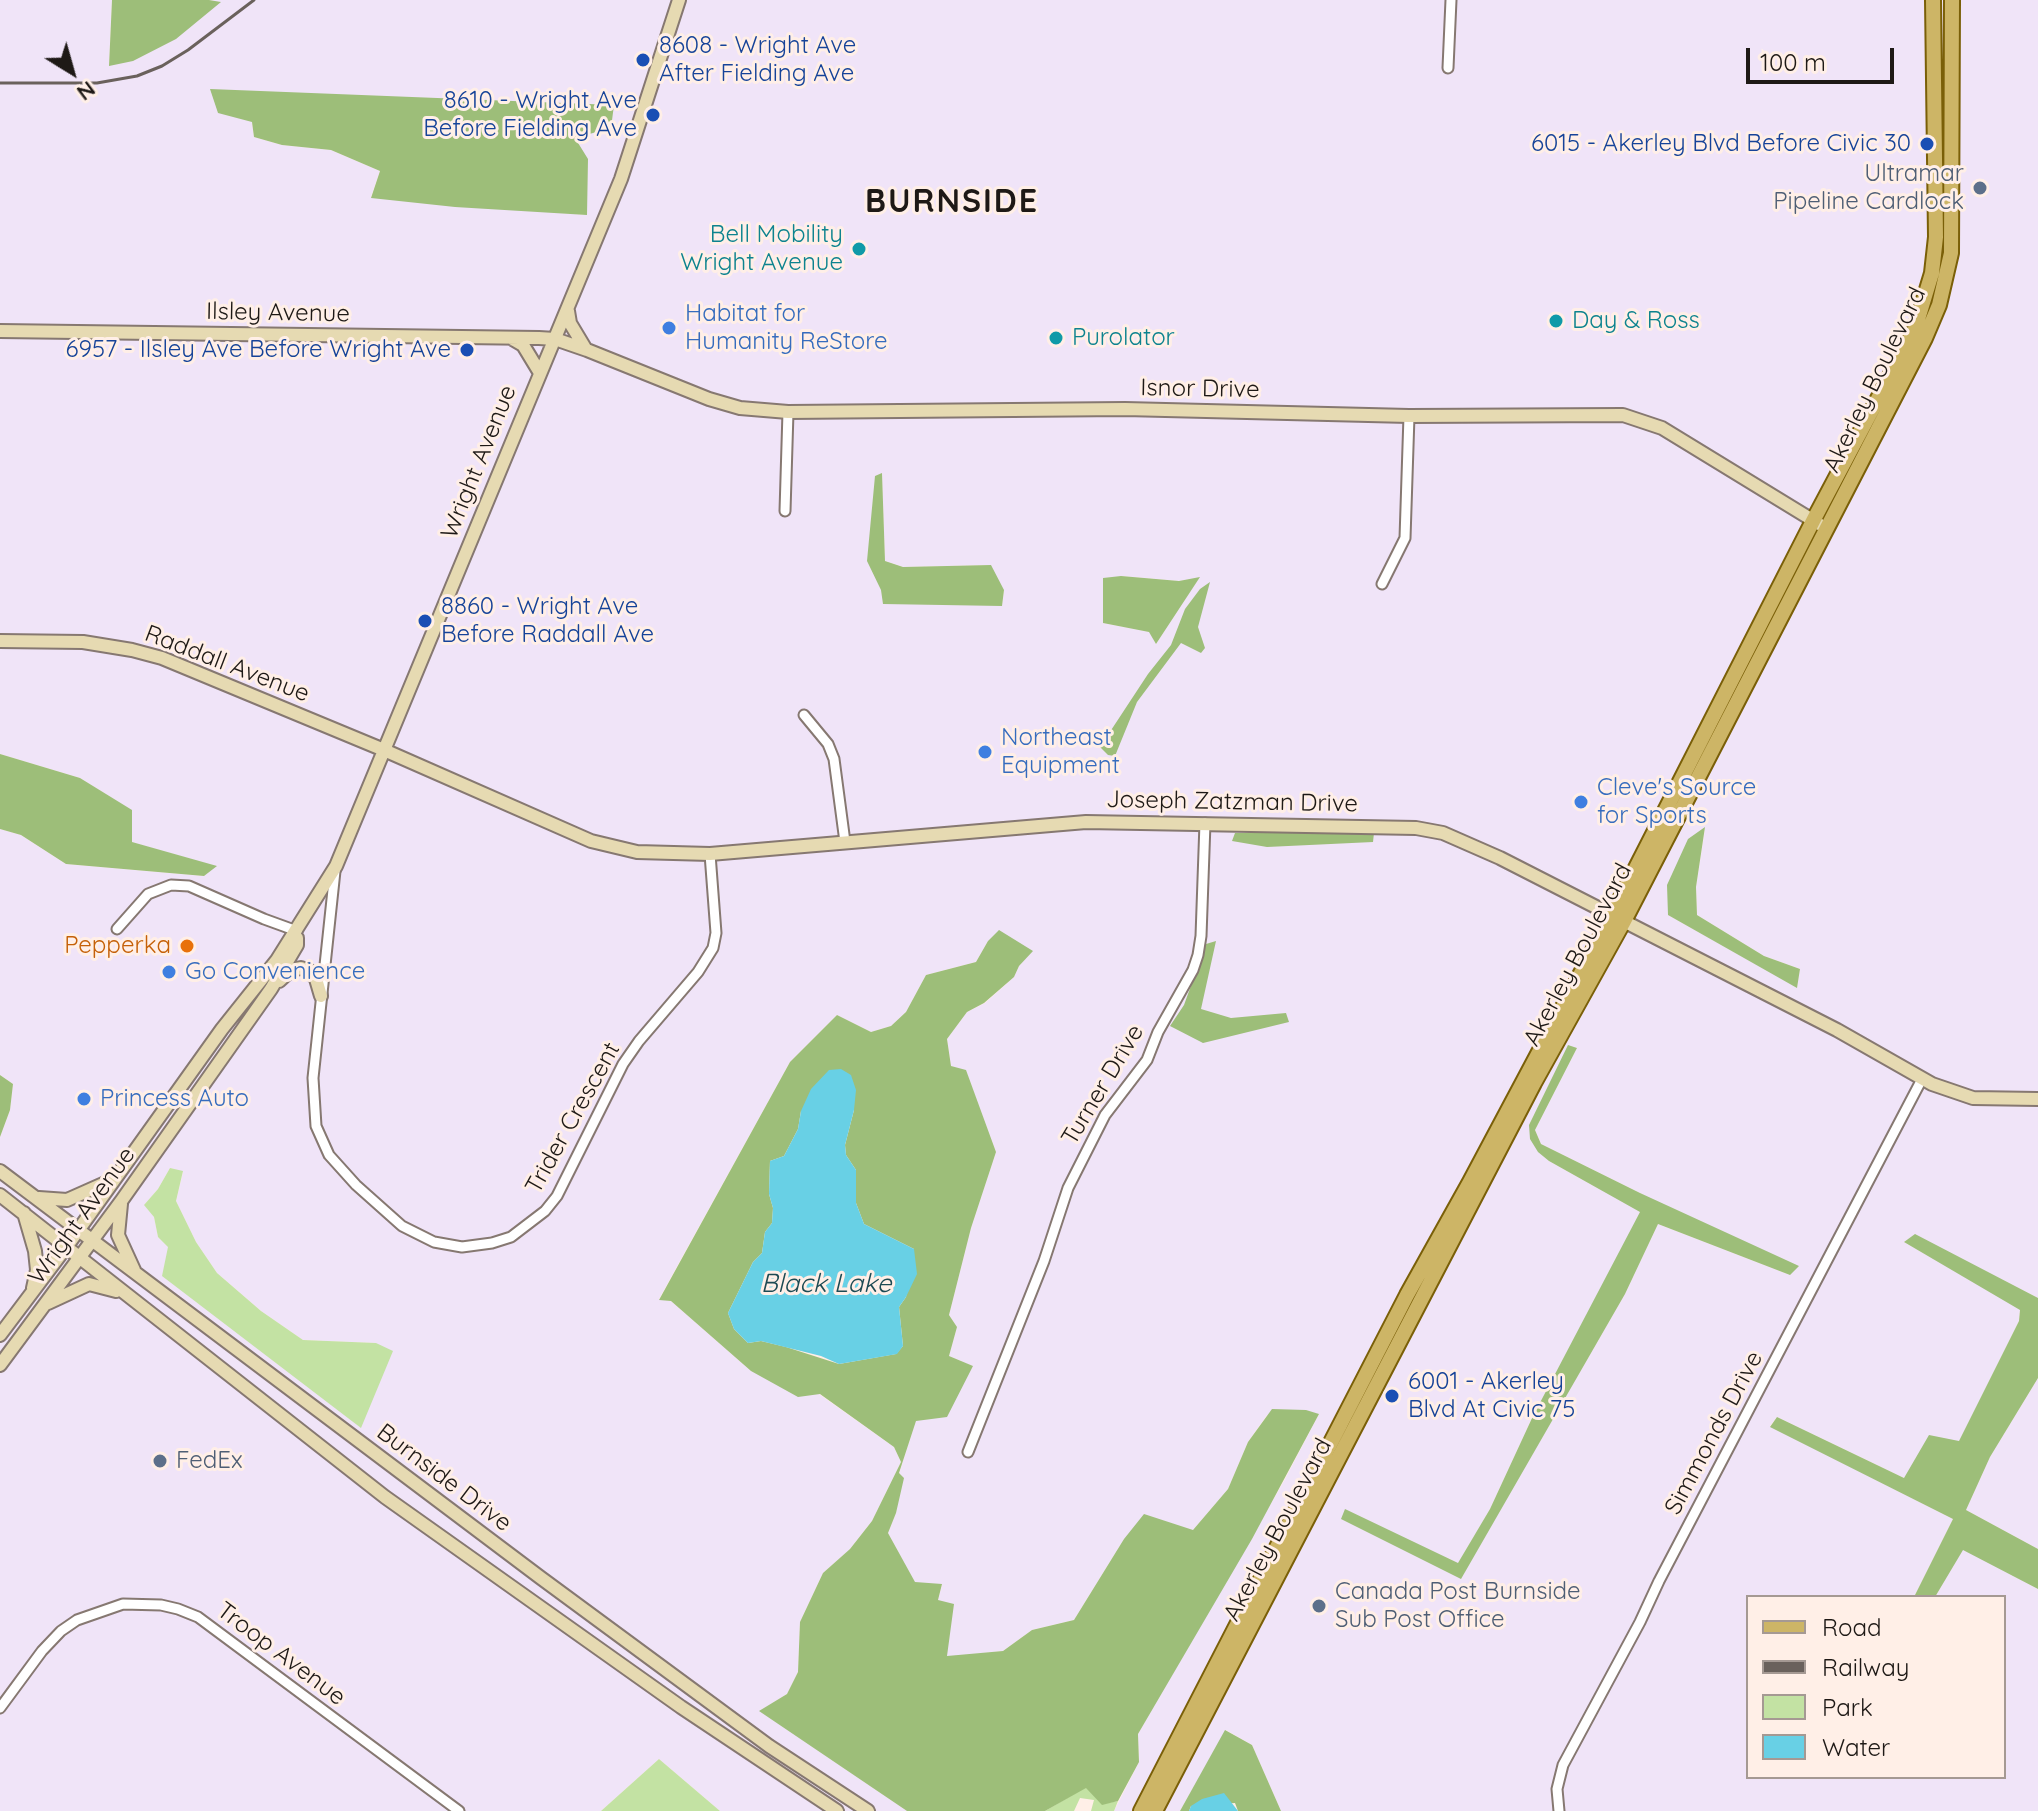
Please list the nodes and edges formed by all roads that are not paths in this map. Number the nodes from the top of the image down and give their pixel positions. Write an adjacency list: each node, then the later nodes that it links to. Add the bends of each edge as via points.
1 (679, 0): 6 (main road, Wright Avenue, via 621,179)
2 (1451, 0): 5 (street)
3 (1933, 0): 15 (main road, Akerley Boulevard, via 1932,273 1915,329)
4 (1952, 0): 15 (main road, Akerley Boulevard, via 1948,275 1925,338)
5 (1448, 68)
6 (568, 308): 9 (main road, Wright Avenue); 10 (main road, via 570,323)
7 (0, 331): 8 (main road, Ilsley Avenue)
8 (508, 337): 9 (main road, Ilsley Avenue); 11 (main road, via 523,345)
9 (555, 339): 10 (main road, Isnor Drive); 11 (main road, Wright Avenue)
10 (587, 350): 12 (main road, Isnor Drive, via 709,399)
11 (540, 373): 19 (main road, Wright Avenue)
12 (788, 412): 13 (main road, Isnor Drive, via 1125,409); 14 (street)
13 (1409, 416): 15 (main road, Isnor Drive, via 1623,415 1662,428); 16 (street, via 1405,538)
14 (785, 511)
15 (1819, 524): 24 (main road, Akerley Boulevard)
16 (1382, 584)
17 (0, 641): 19 (main road, Raddall Avenue, via 83,642 162,658)
18 (804, 715): 21 (street, via 834,759)
19 (384, 750): 22 (main road, Joseph Zatzman Drive, via 591,841 637,852); 23 (main road, Wright Avenue)
20 (1205, 823): 21 (main road, Joseph Zatzman Drive, via 1086,822); 24 (main road, Joseph Zatzman Drive, via 1443,833); 49 (street, Turner Drive, via 1201,936 1193,970 1147,1060 1105,1115 1068,1188)
21 (845, 842): 22 (main road, Joseph Zatzman Drive)
22 (710, 854): 28 (street, Trider Crescent, via 713,948 623,1064 557,1196 511,1237 462,1247 418,1235 385,1212 329,1155 316,1126 313,1099)
23 (336, 866): 26 (main road, Wright Avenue); 28 (street, Trider Crescent)
24 (1618, 918): 31 (main road, Joseph Zatzman Drive); 54 (main road, Akerley Boulevard, via 1407,1295); 55 (main road, Akerley Boulevard)
25 (117, 929): 26 (street, via 148,894 180,885)
26 (297, 931): 27 (main road, Wright Avenue, via 297,945); 29 (main road, Wright Avenue)
27 (271, 989): 28 (main road, via 291,970 301,968 316,979); 30 (main road, Wright Avenue)
28 (321, 996)
29 (222, 1029): 30 (main road); 34 (main road, Wright Avenue)
30 (225, 1055): 37 (main road, Wright Avenue)
31 (1922, 1079): 32 (main road, Joseph Zatzman Drive, via 1973,1098); 56 (street, Simmonds Drive, via 1563,1765)
32 (2038, 1099)
33 (0, 1171): 36 (main road, Burnside Drive)
34 (115, 1179): 36 (main road, via 67,1200); 39 (main road, Wright Avenue)
35 (0, 1195): 38 (main road, Burnside Drive)
36 (37, 1198): 39 (main road, Burnside Drive)
37 (122, 1200): 40 (main road, Wright Avenue); 43 (main road, via 118,1235)
38 (24, 1213): 41 (main road, Burnside Drive); 44 (main road, via 37,1270)
39 (78, 1231): 40 (main road, Burnside Drive); 41 (main road, Wright Avenue)
40 (92, 1241): 42 (main road, Wright Avenue); 43 (main road, Burnside Drive)
41 (67, 1246): 42 (main road, Burnside Drive); 44 (main road, Wright Avenue)
42 (81, 1256): 45 (main road, Burnside Drive); 46 (main road, Wright Avenue)
43 (135, 1273): 53 (main road, Burnside Drive, via 769,1746)
44 (32, 1293): 47 (main road, Wright Avenue)
45 (126, 1295): 46 (main road, via 89,1284); 52 (main road, Burnside Drive, via 385,1497)
46 (45, 1304): 48 (main road, Wright Avenue)
47 (0, 1335)
48 (0, 1365)
49 (968, 1452)
50 (0, 1708): 51 (street, Troop Avenue, via 42,1651 77,1620 123,1604 161,1605 198,1617)
51 (459, 1811)
52 (837, 1811)
53 (868, 1811)
54 (1141, 1811)
55 (1155, 1811)
56 (1559, 1811)

